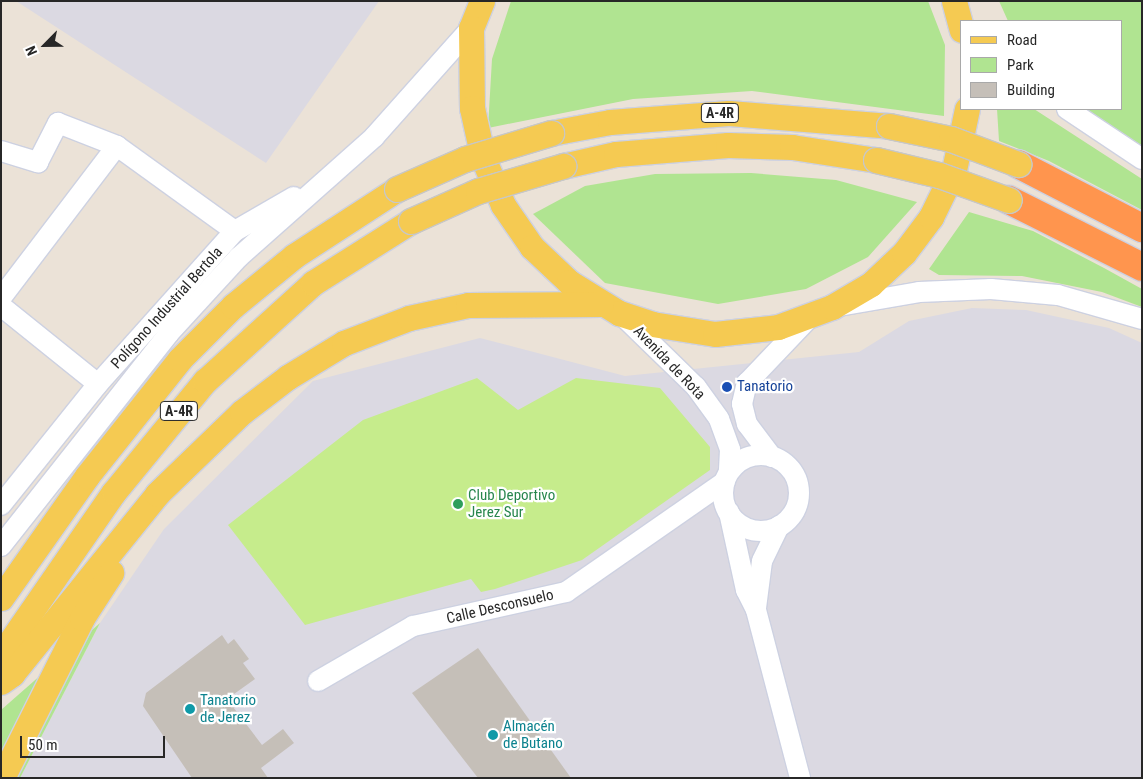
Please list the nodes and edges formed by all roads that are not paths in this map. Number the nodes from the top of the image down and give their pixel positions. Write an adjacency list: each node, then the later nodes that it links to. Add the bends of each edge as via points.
1 (481, 2): 2 (main road)
2 (472, 28): 9 (street, via 407,103); 17 (main road, via 472,108 483,158 503,205 532,247 569,282)
3 (967, 110): 16 (main road, via 954,170 931,217 904,253 870,284)
4 (1069, 110): 7 (street)
5 (117, 146): 6 (street, via 58,123 38,162); 12 (street); 14 (street)
6 (1, 150)
7 (1142, 158)
8 (1018, 164): 11 (highway, A-4R); 29 (main road, A-4R, bridge, via 951,140 890,126 729,113 610,122 551,133 465,159 397,189 294,256 233,306 180,359 87,476)
9 (333, 174): 12 (street, Polígono Industrial Bertola); 28 (street, via 239,257 169,333)
10 (1009, 200): 13 (highway, A-4R); 31 (main road, A-4R, bridge, via 939,174 876,160 792,147 728,145 616,154 563,166 478,191 411,221 313,283 205,381 114,492)
11 (1142, 228)
12 (235, 231): 20 (street, Polígono Industrial Bertola)
13 (1142, 267)
14 (1, 298)
15 (1, 306): 20 (street)
16 (832, 307): 18 (main road); 19 (street, via 919,292 991,289 1058,295)
17 (610, 308): 18 (main road, via 683,331 714,334 747,332); 21 (main road, via 468,305 408,318 344,343 288,377 242,412); 23 (street, Avenida de Rota, via 696,386 719,419 730,450)
18 (809, 318): 22 (street, via 747,383 742,404 747,424)
19 (1142, 319)
20 (98, 384): 25 (street, Polígono Industrial Bertola)
21 (202, 451): 33 (main road, via 157,494 12,674); 34 (main road, via 125,552 82,618)
22 (772, 457): 23 (street, via 748,457); 27 (street, via 791,471 798,494 789,518)
23 (727, 477): 24 (street, Calle Desconsuelo); 26 (street)
24 (698, 500): 26 (street); 32 (street, Calle Desconsuelo, via 566,592 413,626)
25 (1, 505)
26 (727, 509): 27 (street, via 754,530); 30 (street, via 746,590)
27 (779, 526): 30 (street, via 762,561)
28 (1, 546)
29 (1, 598)
30 (756, 610): 35 (street)
31 (1, 655)
32 (318, 681)
33 (1, 682)
34 (2, 778)
35 (800, 778)

